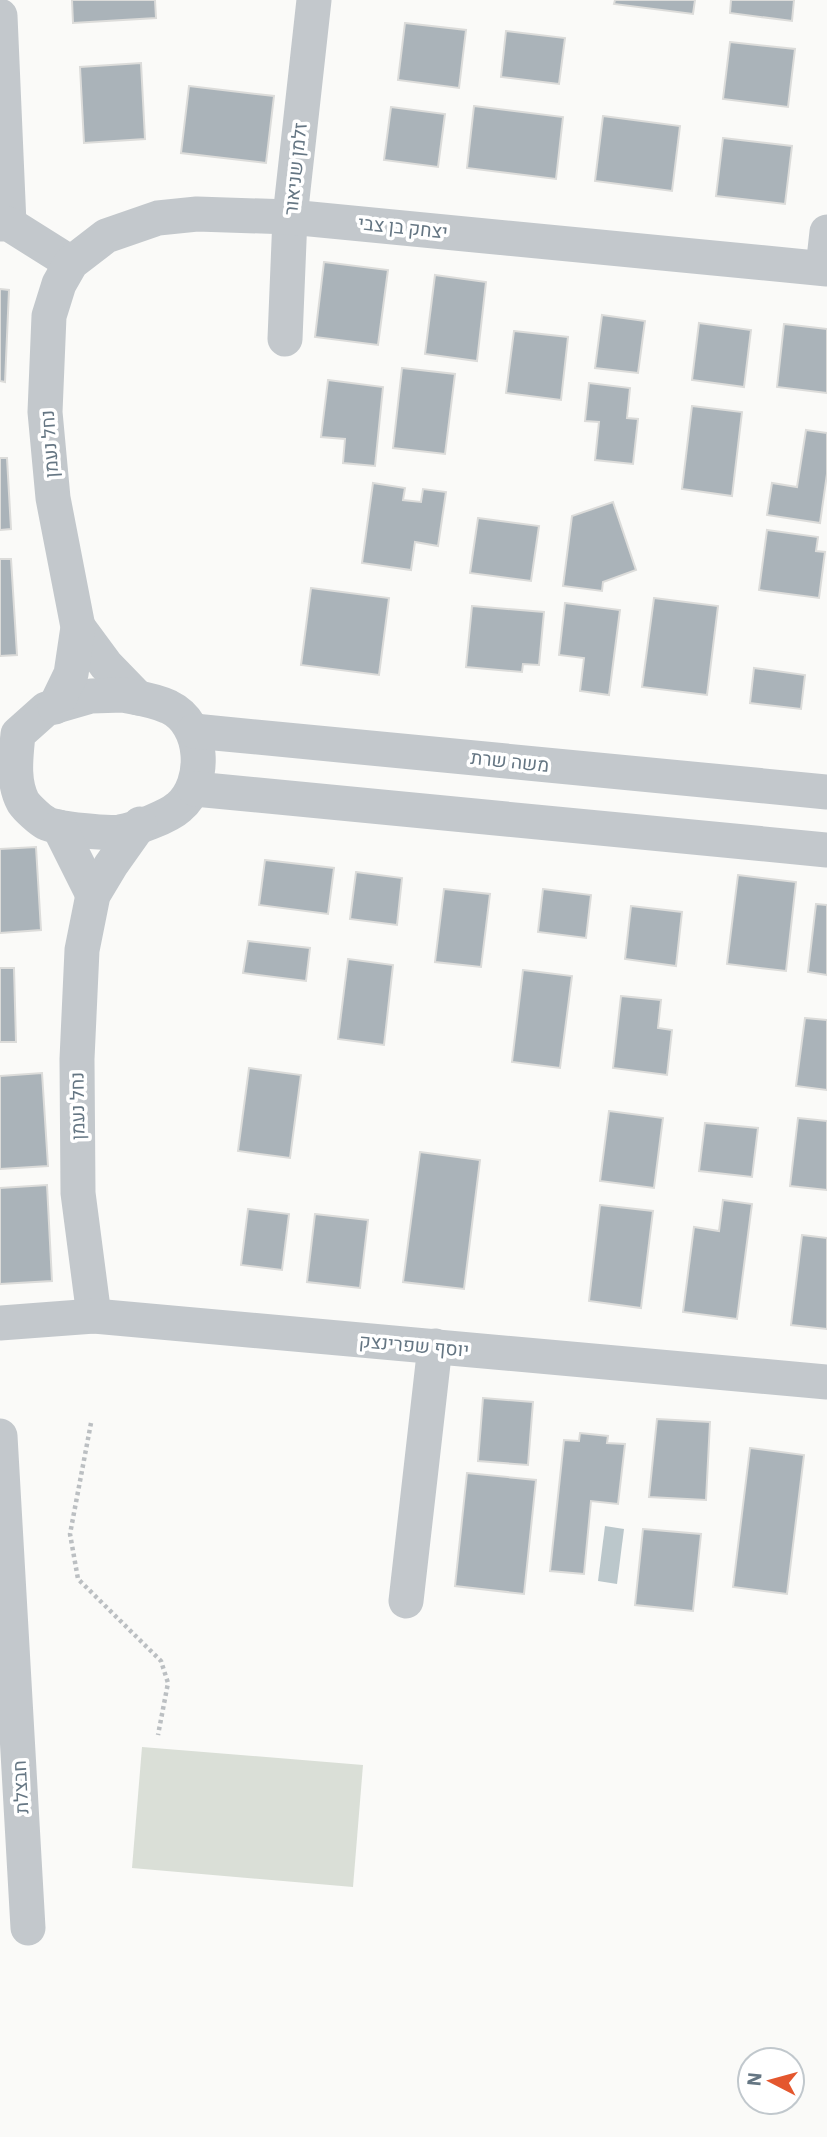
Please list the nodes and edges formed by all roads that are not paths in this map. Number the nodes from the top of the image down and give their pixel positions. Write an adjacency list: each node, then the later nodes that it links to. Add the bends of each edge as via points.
1 (314, 0): 3 (street, זלמן שניאור)
2 (0, 16): 4 (street)
3 (290, 217): 6 (street, יצחק בן צבי, via 197,214 158,218 106,236); 7 (street, יצחק בן צבי); 8 (street, זלמן שניאור)
4 (4, 224): 6 (street)
5 (827, 232): 7 (street)
6 (71, 263): 9 (street, נחל נעמן, via 49,316 45,412 52,498)
7 (825, 268)
8 (285, 339)
9 (78, 627): 10 (street, נחל נעמן); 11 (street, נחל נעמן, via 71,674)
10 (138, 698): 11 (street, via 91,696); 12 (street, via 171,708)
11 (55, 707): 13 (street)
12 (194, 731): 14 (street, via 199,760); 15 (street, משה שרת)
13 (9, 734): 16 (street, via 14,768)
14 (195, 789): 17 (street, via 173,811); 19 (street)
15 (827, 792)
16 (12, 803): 18 (street)
17 (140, 824): 18 (street, via 120,832); 20 (street, נחל נעמן)
18 (59, 827): 20 (street)
19 (827, 850)
20 (93, 895): 21 (street, נחל נעמן, via 82,950 76,1059 78,1193)
21 (94, 1316): 22 (street, יוסף שפרינצק); 23 (street, יוסף שפרינצק)
22 (0, 1322)
23 (435, 1346): 24 (street, יוסף שפרינצק); 26 (street)
24 (827, 1382)
25 (0, 1436): 27 (street, חבצלת)
26 (407, 1601)
27 (28, 1928)

